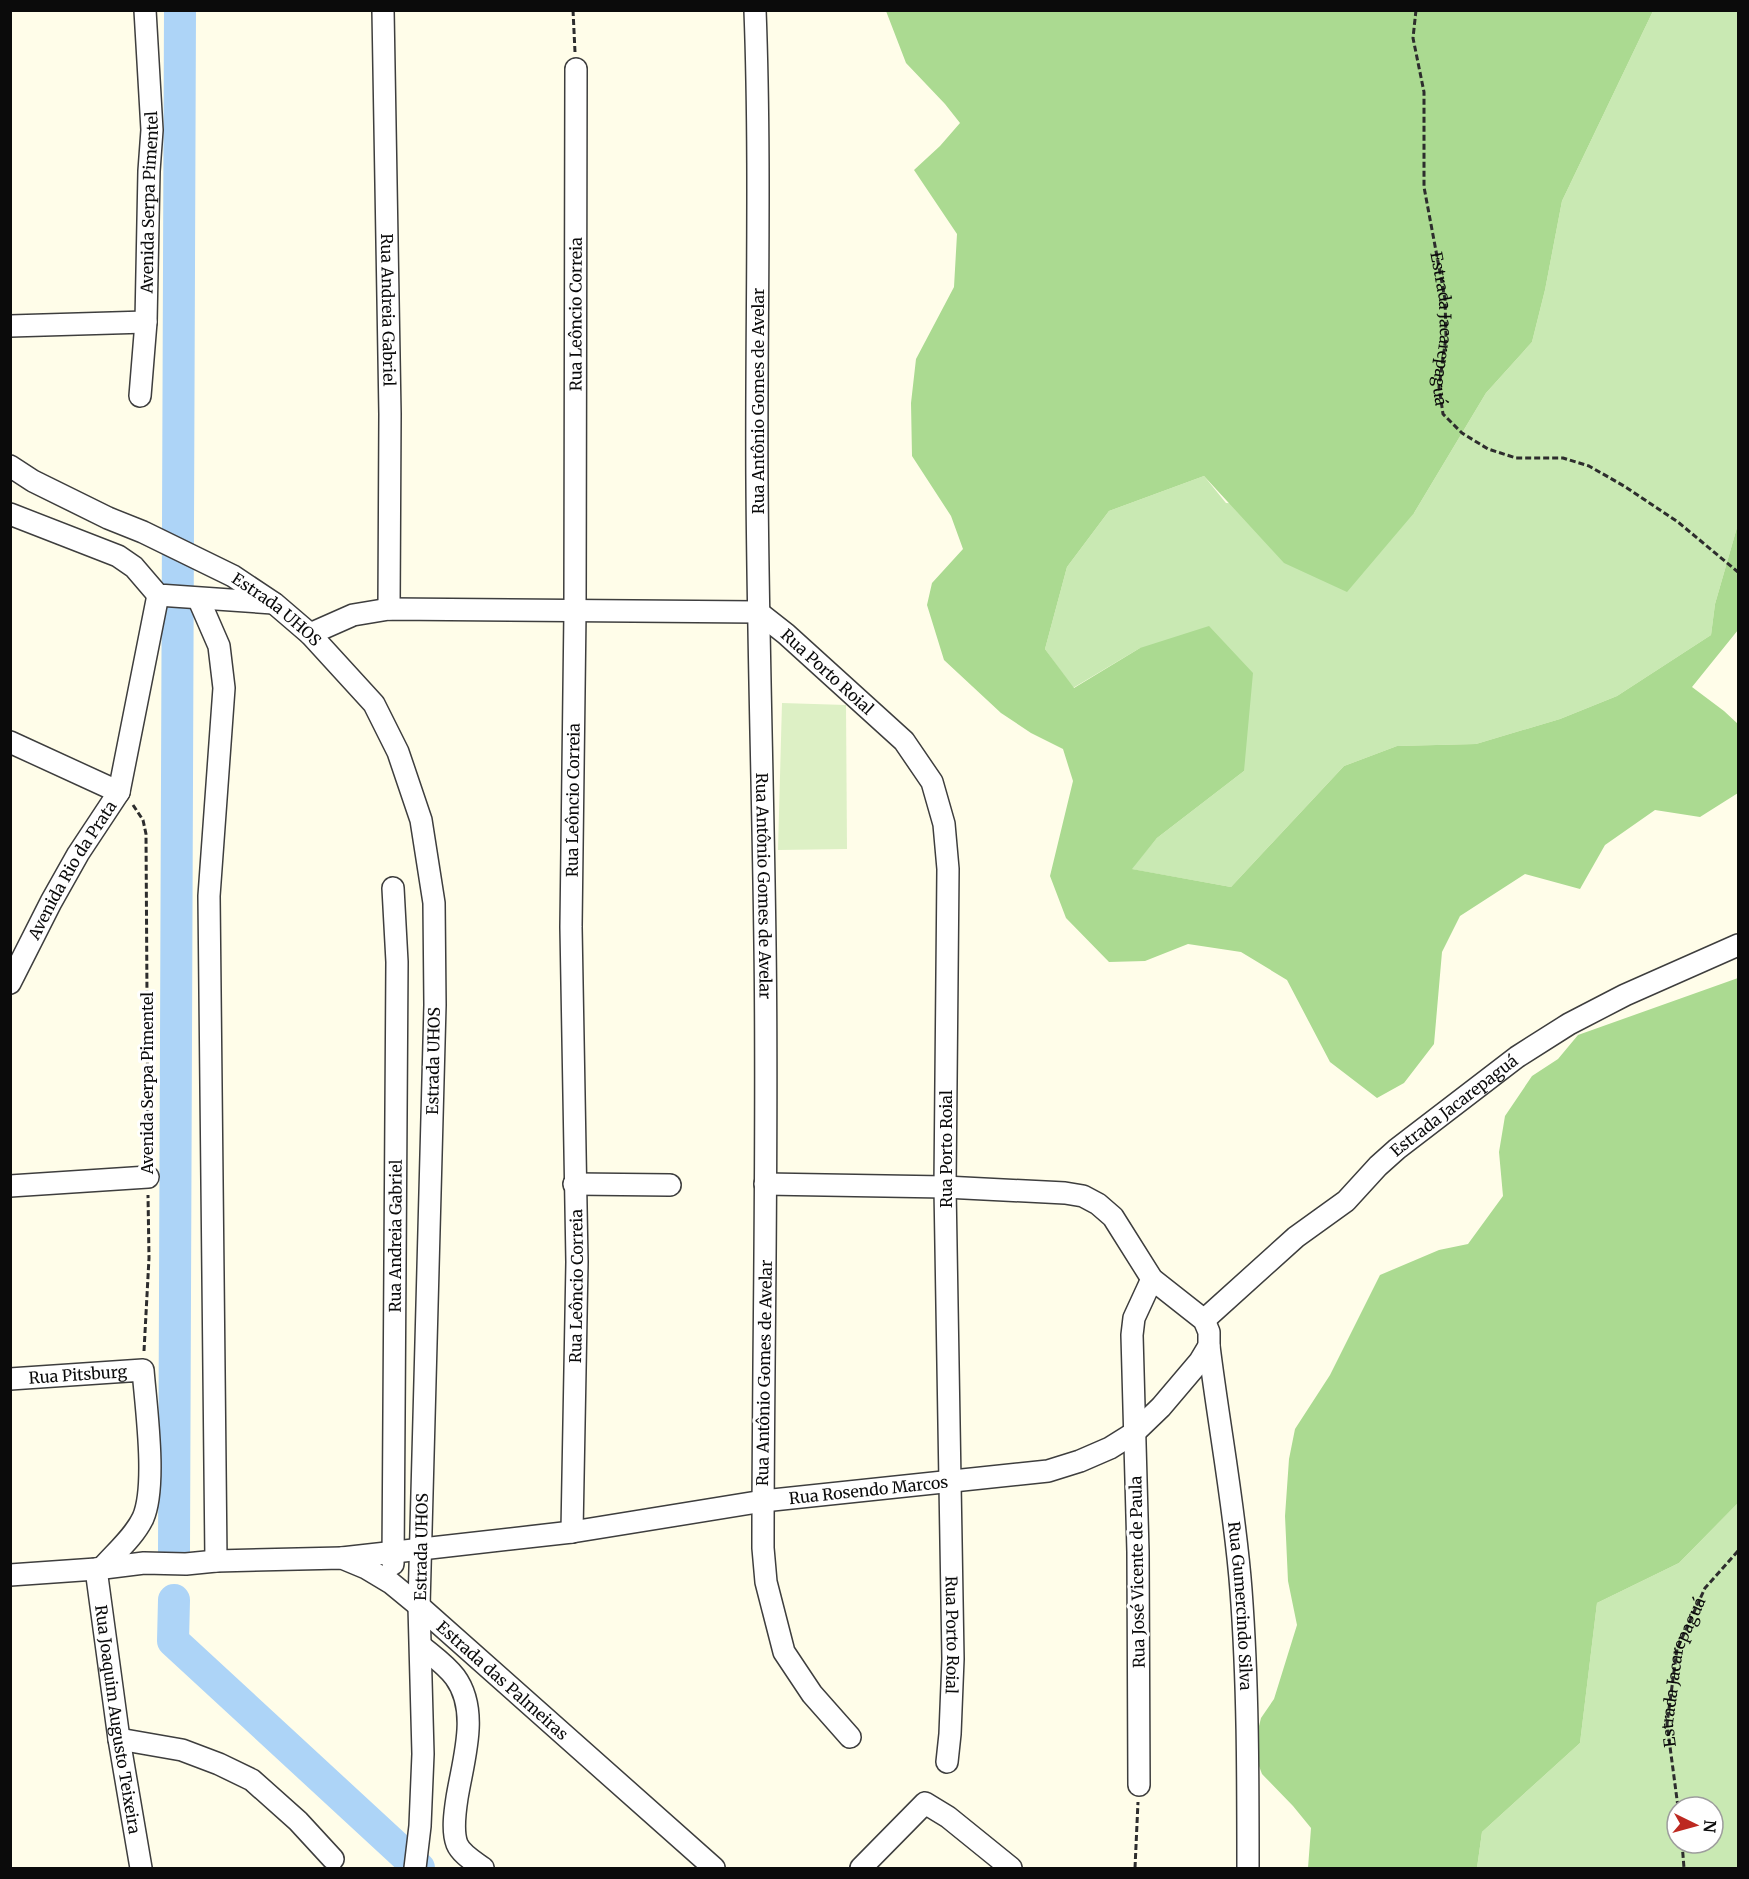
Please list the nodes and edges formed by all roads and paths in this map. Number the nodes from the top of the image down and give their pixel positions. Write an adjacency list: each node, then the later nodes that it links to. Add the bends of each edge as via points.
1 (145, 10): 7 (street, Avenida Serpa Pimentel, via 152,130)
2 (383, 10): 18 (street, Rua Andreia Gabriel, via 390,414)
3 (573, 10): 6 (path)
4 (755, 10): 20 (street, Rua Antônio Gomes de Avelar, via 759,115)
5 (1416, 10): 14 (path, Estrada Jacarepaguá, via 1413,38 1424,92 1424,187 1445,299 1446,337 1439,387 1443,414 1462,433 1488,449 1516,458 1563,458 1589,466 1678,522)
6 (576, 69): 19 (street, Rua Leôncio Correia)
7 (146, 322): 8 (street); 9 (street, Avenida Serpa Pimentel)
8 (10, 326)
9 (140, 396)
10 (10, 466): 12 (street, Estrada UHOS)
11 (10, 514): 13 (street)
12 (108, 518): 13 (street); 17 (street, Estrada UHOS, via 233,576)
13 (100, 548): 15 (street, via 134,567)
14 (1738, 572)
15 (162, 596): 16 (street); 23 (street)
16 (197, 599): 17 (street); 46 (street, via 219,646 224,688 209,896)
17 (275, 603): 21 (street, Estrada UHOS)
18 (388, 609): 19 (street); 21 (street, via 353,615)
19 (575, 612): 20 (street); 28 (street, Rua Leôncio Correia, via 571,927)
20 (758, 612): 29 (street, Rua Antônio Gomes de Avelar); 32 (street, Rua Porto Roial, via 904,741 932,782 944,824 948,869)
21 (310, 634): 42 (street, Estrada UHOS, via 374,704 398,752 420,820 434,903 435,1005)
22 (10, 742): 23 (street)
23 (119, 792): 26 (street, Avenida Rio da Prata, via 73,864); 27 (path, Avenida Serpa Pimentel, via 143,820 146,834)
24 (393, 888): 44 (street, Rua Andreia Gabriel, via 397,986)
25 (1738, 945): 34 (street, Estrada Jacarepaguá, via 1625,994 1517,1057 1398,1149 1346,1201 1296,1238)
26 (10, 983)
27 (148, 1177): 31 (street); 36 (path, Avenida Serpa Pimentel)
28 (574, 1184): 30 (street); 41 (street, Rua Leôncio Correia, via 577,1262)
29 (765, 1184): 32 (street); 40 (street, Rua Antônio Gomes de Avelar)
30 (670, 1185)
31 (10, 1186)
32 (945, 1187): 33 (street, via 1083,1196 1113,1216); 39 (street, Rua Porto Roial)
33 (1152, 1279): 34 (street); 38 (street, Rua José Vicente de Paula, via 1134,1318 1132,1335)
34 (1204, 1320): 35 (street)
35 (1209, 1346): 38 (street, Rua Rosendo Marcos, via 1161,1407); 65 (street, Rua Gumercindo Silva, via 1241,1591)
36 (144, 1370): 37 (street, Rua Pitsburg); 47 (street, via 149,1446 147,1504 136,1530)
37 (10, 1379)
38 (1134, 1433): 39 (street, Rua Rosendo Marcos, via 1110,1448 1048,1471); 55 (street, Rua José Vicente de Paula)
39 (950, 1481): 40 (street, Rua Rosendo Marcos); 54 (street, Rua Porto Roial, via 953,1659)
40 (763, 1501): 41 (street, Rua Rosendo Marcos); 52 (street, Rua Antônio Gomes de Avelar, via 766,1582 784,1652 812,1694)
41 (572, 1532): 42 (street, Rua Rosendo Marcos)
42 (420, 1549): 44 (street, Rua Rosendo Marcos); 50 (street, Estrada UHOS)
43 (1738, 1551): 56 (path, Estrada Jacarepaguá, via 1705,1588 1677,1649 1667,1724)
44 (393, 1552): 45 (street, Rua Rosendo Marcos); 49 (street, Rua Andreia Gabriel)
45 (342, 1558): 46 (street, Estrada das Palmeiras); 49 (street, Estrada das Palmeiras)
46 (216, 1561): 47 (street, Estrada das Palmeiras)
47 (99, 1569): 48 (street, Estrada das Palmeiras); 53 (street, Rua Joaquim Augusto Teixeira)
48 (10, 1575)
49 (391, 1583): 50 (street, Estrada das Palmeiras)
50 (419, 1606): 51 (street, Estrada UHOS); 61 (street, Estrada das Palmeiras)
51 (421, 1646): 59 (street, Estrada UHOS, via 423,1754); 60 (street, via 444,1664 464,1692 468,1725 455,1831 457,1844)
52 (850, 1737)
53 (119, 1739): 57 (street, via 182,1750 252,1780); 58 (street, Rua Joaquim Augusto Teixeira)
54 (947, 1762)
55 (1138, 1785): 64 (path)
56 (1676, 1795)
57 (333, 1859)
58 (141, 1869)
59 (416, 1869)
60 (483, 1869)
61 (714, 1869)
62 (861, 1869): 63 (street, via 925,1803)
63 (1011, 1869)
64 (1135, 1869)
65 (1248, 1869)

